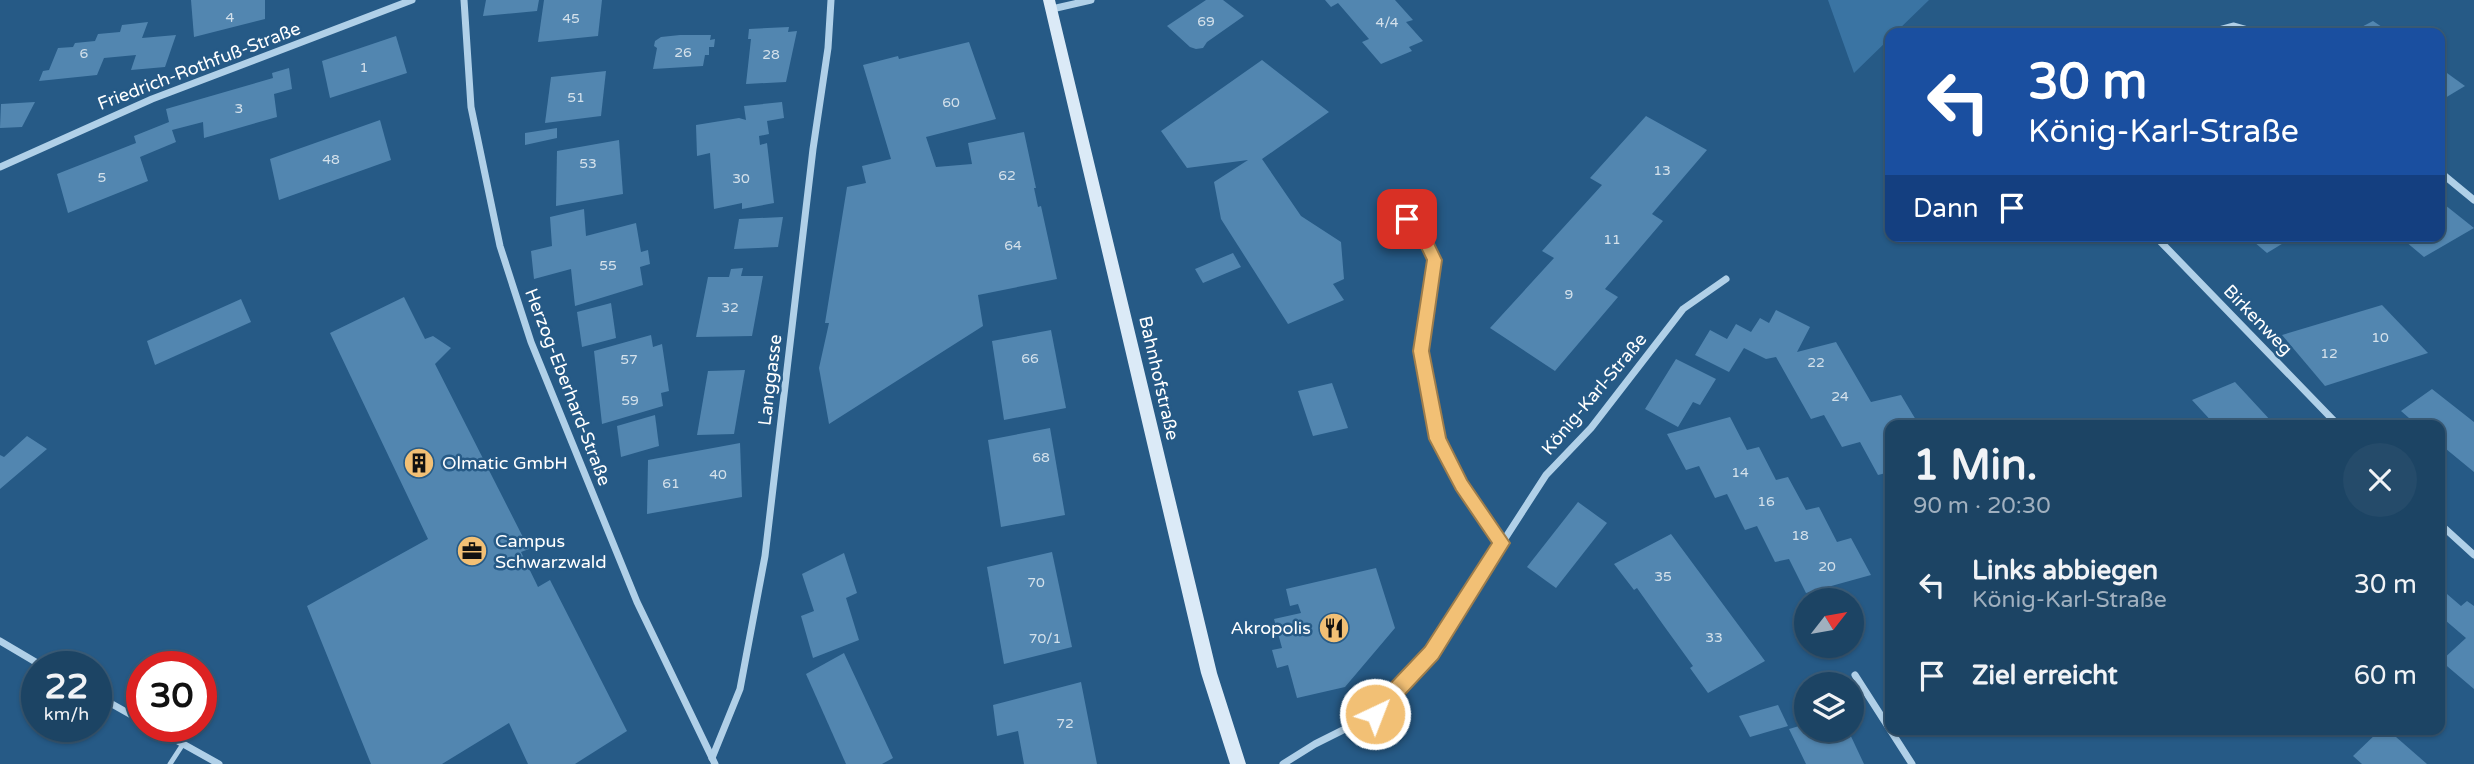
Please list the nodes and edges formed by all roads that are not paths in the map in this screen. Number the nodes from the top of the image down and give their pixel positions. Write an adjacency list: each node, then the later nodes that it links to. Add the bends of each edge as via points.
1 (412, 0): 8 (street, Friedrich-Rothfuß-Straße, via 178,86)
2 (464, 0): 25 (street, Herzog-Eberhard-Straße, via 471,107 499,246 581,470 637,602)
3 (831, 0): 25 (street, Langgasse, via 765,556 740,689)
4 (1090, 0): 5 (street)
5 (1050, 4): 28 (street, Bahnhofstraße, via 1209,673)
6 (2222, 28): 7 (street)
7 (2248, 28)
8 (0, 167)
9 (2445, 176): 10 (street)
10 (2474, 200)
11 (1407, 219): 16 (lane, via 1424,237 1434,260 1421,351 1438,439)
12 (2161, 242): 14 (street, Birkenweg)
13 (1726, 279): 16 (street, König-Karl-Straße, via 1683,309 1591,428 1546,474)
14 (2333, 420)
15 (2445, 529): 17 (street)
16 (1501, 543): 29 (street, König-Karl-Straße, via 1431,653 1375,714)
17 (2474, 555)
18 (0, 641): 19 (street)
19 (21, 653)
20 (1864, 689): 21 (street)
21 (1885, 722)
22 (1893, 735): 30 (street)
23 (180, 742): 24 (street)
24 (183, 744): 26 (lane); 27 (street)
25 (713, 761)
26 (170, 764)
27 (219, 764)
28 (1238, 764)
29 (1283, 764)
30 (1912, 764)

